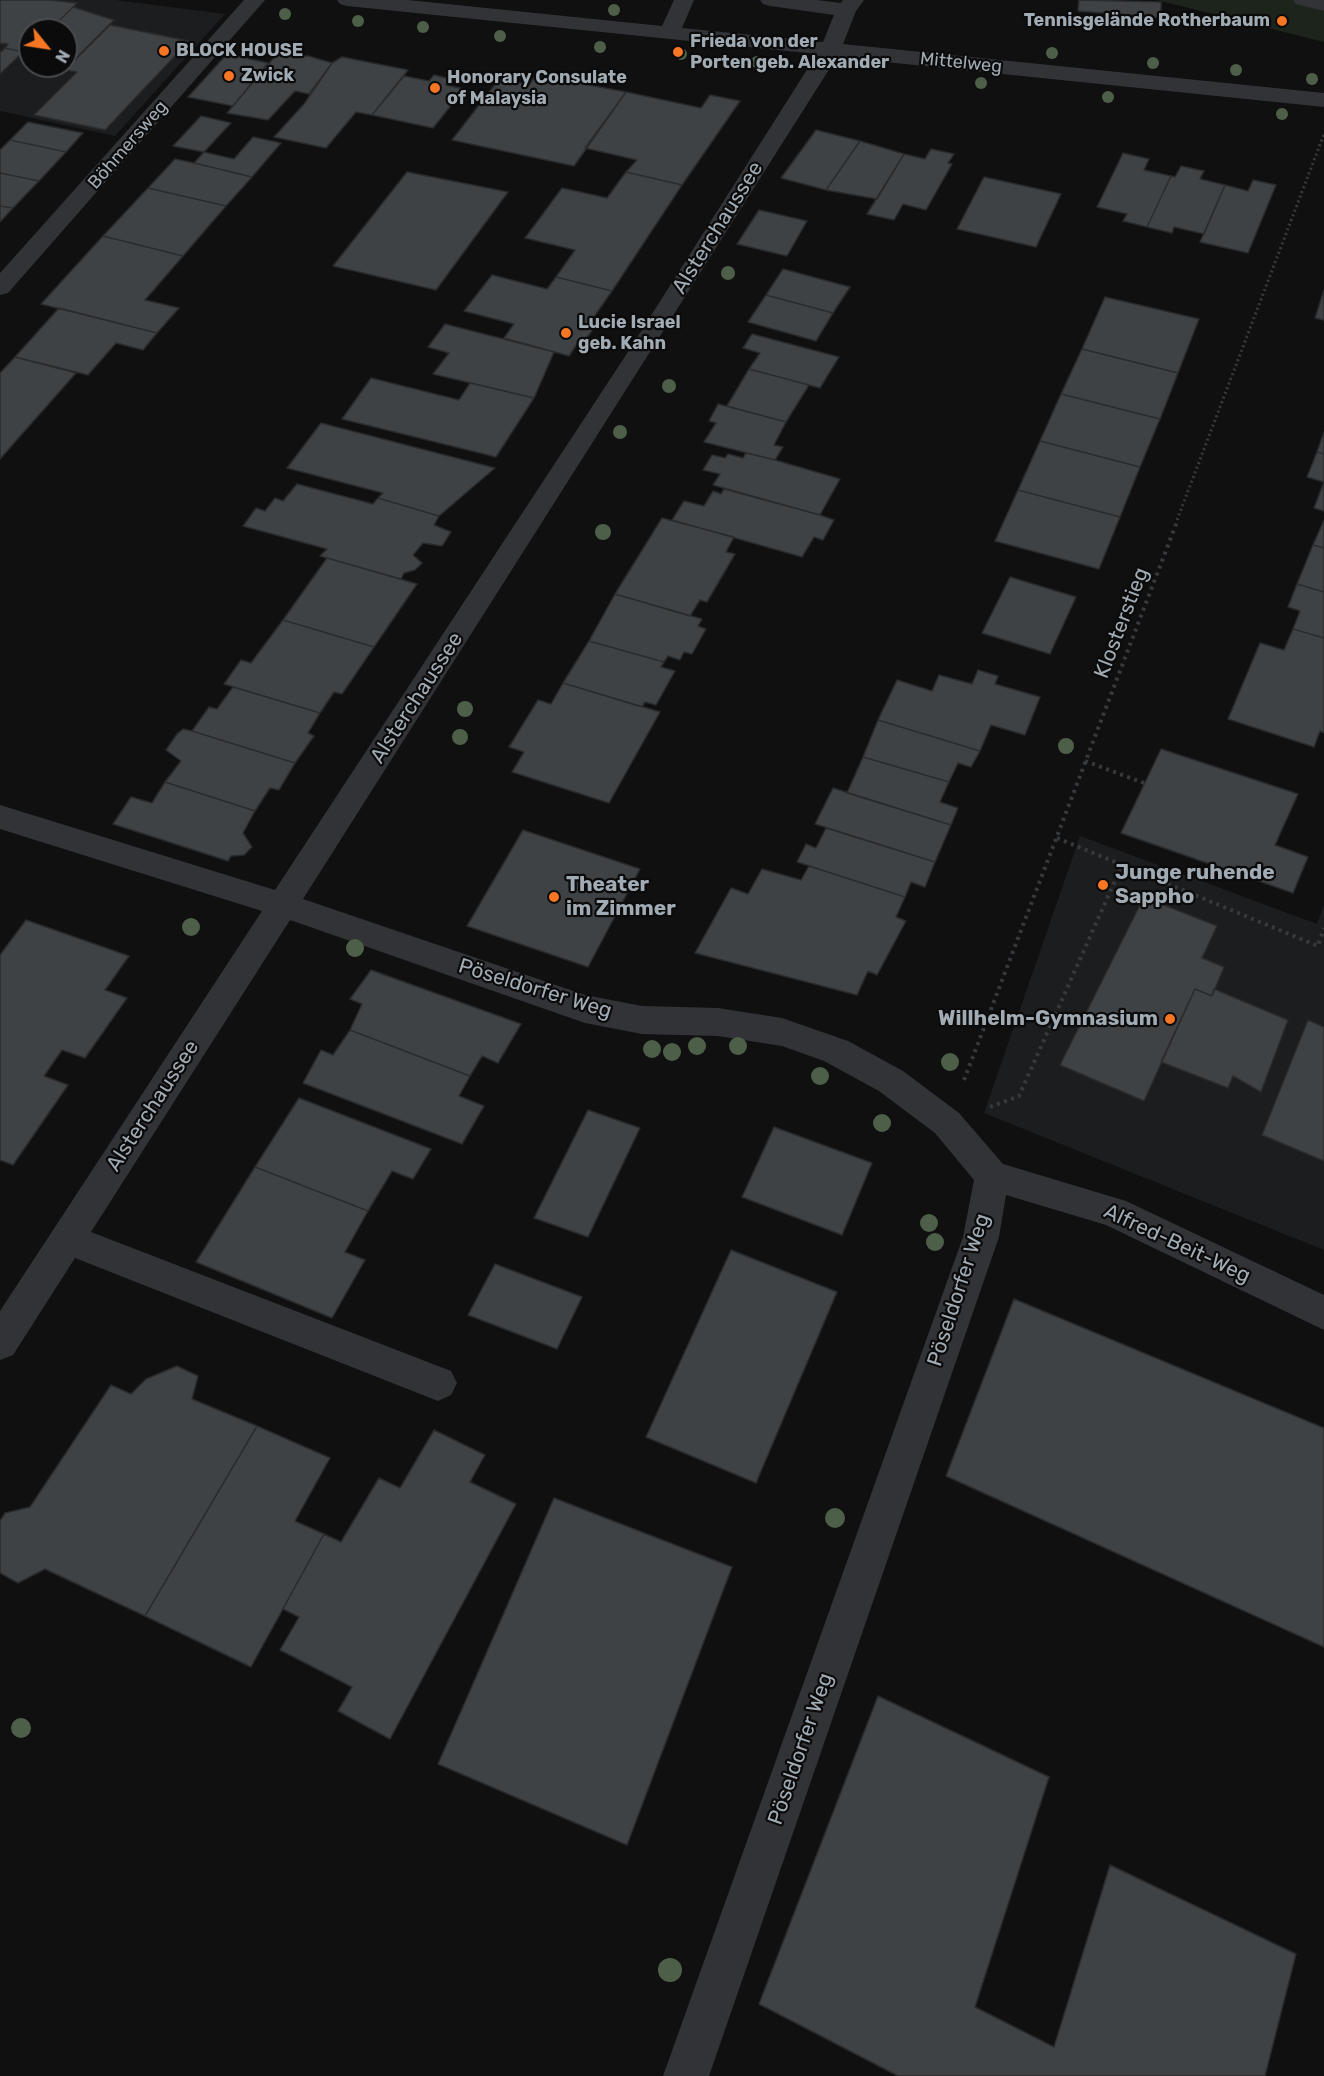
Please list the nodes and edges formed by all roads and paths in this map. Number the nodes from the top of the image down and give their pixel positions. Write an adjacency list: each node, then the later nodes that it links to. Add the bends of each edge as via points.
1 (255, 0): 12 (street, Böhmersweg)
2 (347, 0): 8 (street, Mittelweg)
3 (684, 0): 8 (street)
4 (770, 0): 6 (street)
5 (1303, 0): 7 (street)
6 (850, 5): 9 (street, Alsterchaussee)
7 (1324, 5)
8 (669, 33): 9 (street, Mittelweg)
9 (831, 49): 10 (street, Mittelweg); 18 (street, Alsterchaussee)
10 (1324, 100)
11 (1324, 134): 13 (path, Klosterstieg)
12 (0, 288)
13 (1085, 761): 14 (path); 16 (path, Klosterstieg)
14 (1144, 783)
15 (0, 817): 18 (street, Pöseldorfer Weg)
16 (1057, 838): 17 (path); 21 (path, Klosterstieg)
17 (1122, 865): 19 (path, via 1318,946); 20 (path)
18 (283, 905): 21 (street, Pöseldorfer Weg, via 585,1009 642,1020 718,1022 782,1032 837,1051 891,1081); 23 (street, Alsterchaussee)
19 (1324, 928)
20 (1019, 1096)
21 (947, 1122): 22 (street, Pöseldorfer Weg)
22 (992, 1176): 24 (street, Alfred-Beit-Weg, via 1114,1212); 27 (street, Pöseldorfer Weg, via 981,1237)
23 (67, 1239): 25 (street, Alsterchaussee); 26 (street)
24 (1324, 1313)
25 (0, 1343)
26 (438, 1383)
27 (686, 2076)

